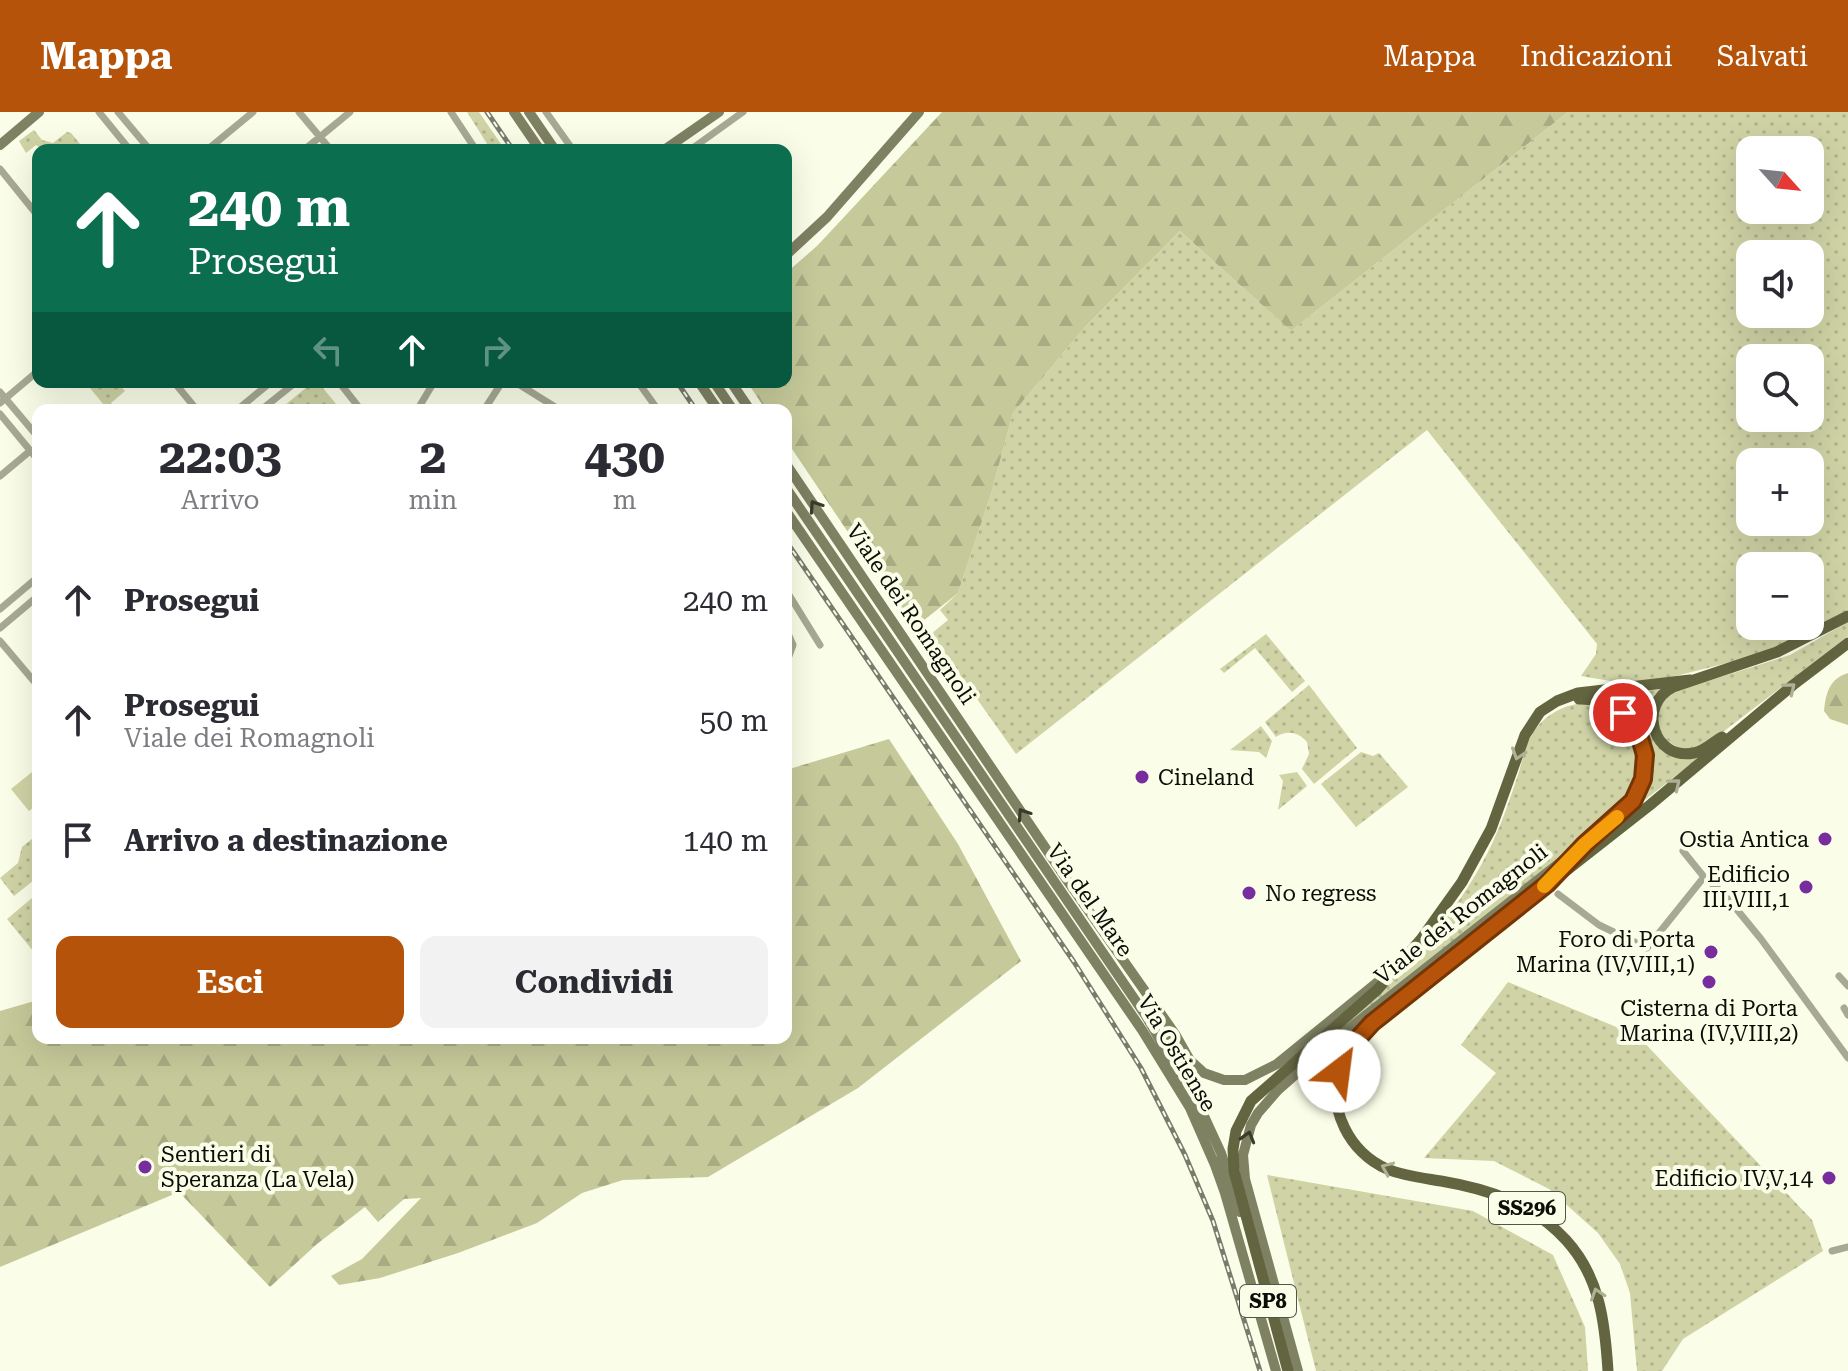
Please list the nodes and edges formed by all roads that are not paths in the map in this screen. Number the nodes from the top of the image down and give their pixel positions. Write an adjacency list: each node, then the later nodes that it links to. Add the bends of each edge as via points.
1 (39, 112): 26 (street)
2 (99, 112): 15 (street)
3 (118, 112): 16 (street)
4 (253, 112): 17 (street)
5 (299, 112): 14 (street)
6 (350, 112): 14 (street)
7 (451, 112): 20 (street)
8 (514, 112): 21 (street)
9 (529, 112): 22 (street)
10 (546, 112): 23 (street)
11 (719, 112): 24 (street)
12 (743, 112): 25 (street)
13 (916, 113): 29 (street, via 827,217)
14 (320, 137): 18 (street); 19 (street)
15 (125, 144)
16 (145, 144)
17 (214, 144)
18 (311, 144)
19 (326, 144)
20 (472, 144)
21 (536, 144)
22 (551, 144)
23 (569, 144)
24 (673, 144)
25 (698, 144)
26 (0, 145)
27 (0, 169): 28 (street)
28 (32, 209)
29 (792, 249)
30 (32, 376): 38 (street)
31 (179, 388): 39 (street)
32 (264, 388): 40 (street)
33 (288, 388): 41 (street)
34 (340, 388): 37 (street)
35 (343, 388): 37 (street)
36 (524, 388): 43 (street)
37 (346, 392): 42 (street)
38 (2, 398): 45 (street)
39 (192, 404)
40 (244, 404)
41 (268, 404)
42 (356, 404)
43 (548, 404)
44 (0, 414): 46 (street)
45 (32, 430)
46 (30, 451): 47 (street); 49 (street)
47 (32, 453)
48 (792, 473): 75 (street, Viale dei Romagnoli, one-way to 48)
49 (0, 476)
50 (792, 497): 73 (street, Via del Mare / SP8)
51 (792, 520): 79 (street, Via Ostiense, via 1190,1108 1225,1193)
52 (32, 582): 55 (street)
53 (792, 600): 60 (street)
54 (32, 601): 57 (street)
55 (0, 609)
56 (1848, 616): 62 (main road, SS296, via 1770,655)
57 (0, 628)
58 (0, 641): 61 (street)
59 (1848, 643): 64 (main road, SS296, one-way to 59)
60 (820, 645)
61 (32, 679)
62 (1690, 680): 63 (main road, SS296); 64 (main road, SS296, via 1664,692 1655,704 1652,723 1660,741 1674,751 1694,753)
63 (1567, 698): 65 (main road, Viale dei Romagnoli, via 1591,699 1617,709 1637,728 1645,750 1643,779 1633,801); 70 (main road, Viale dei Romagnoli, one-way to 70, via 1547,706 1529,727 1473,864 1438,917)
64 (1734, 735): 68 (main road, SS296, one-way to 64)
65 (1585, 844): 68 (main road); 81 (street, Viale dei Romagnoli, one-way to 65, via 1245,1179 1244,1149 1255,1117 1337,1038)
66 (1683, 851): 67 (street)
67 (1704, 877): 69 (street, via 1647,948 1599,925); 74 (street, via 1761,939)
68 (1547, 884): 82 (main road, SS296, one-way to 68, via 1598,1295 1566,1239 1499,1194 1377,1164 1346,1132 1336,1096 1341,1065 1361,1034)
69 (1558, 894)
70 (1392, 971): 75 (street, Viale dei Romagnoli, via 1259,1075 1224,1080); 76 (main road, Viale dei Romagnoli, via 1243,1113 1233,1163)
71 (1839, 976): 72 (street)
72 (1848, 986)
73 (1146, 1016): 75 (street, Viale dei Romagnoli); 76 (street, Via del Mare / SP8, via 1204,1116)
74 (1848, 1058)
75 (1192, 1064)
76 (1248, 1231): 80 (main road, Via del Mare / SP8)
77 (1848, 1247): 78 (street)
78 (1832, 1251)
79 (1276, 1371)
80 (1288, 1371)
81 (1298, 1371)
82 (1608, 1371)

